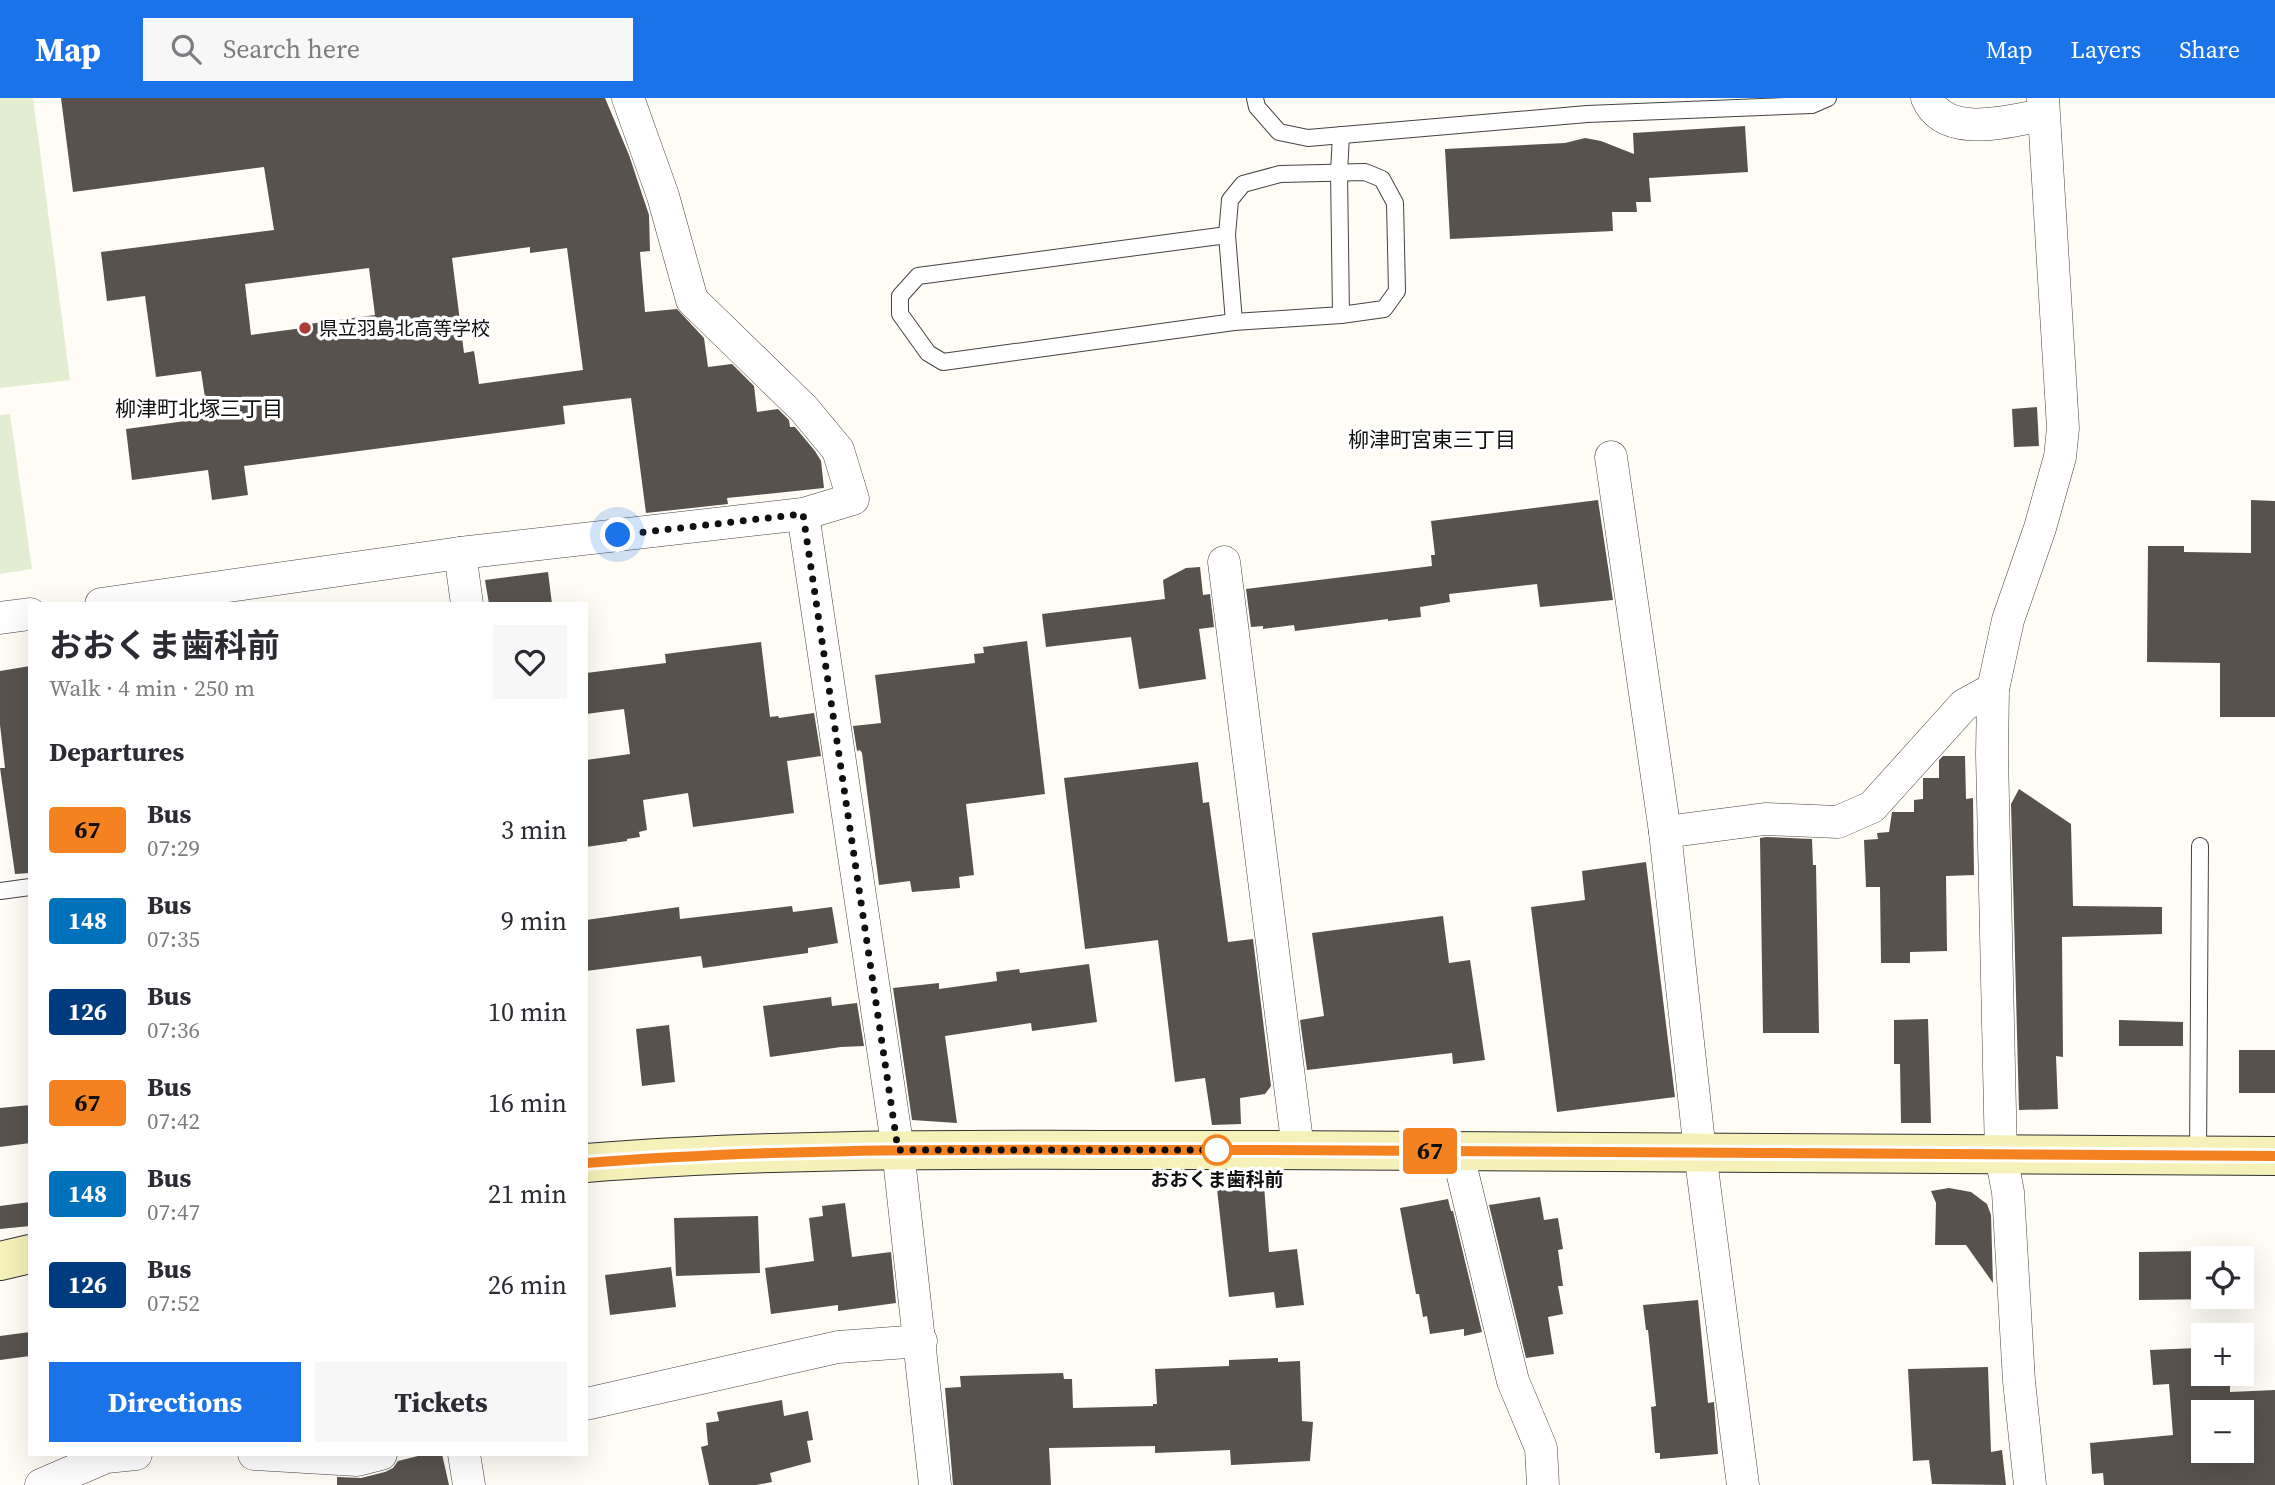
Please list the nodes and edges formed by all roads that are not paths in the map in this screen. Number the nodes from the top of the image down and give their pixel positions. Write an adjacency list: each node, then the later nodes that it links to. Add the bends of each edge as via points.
1 (628, 98): 13 (street, via 663,196 692,300 804,409 838,450 853,499)
2 (1255, 98): 7 (lane, via 1257,107 1279,132 1308,138)
3 (1828, 98): 5 (lane, via 1812,105)
4 (1927, 98): 6 (street, via 1941,116 1962,123 1984,124)
5 (1587, 106): 7 (lane)
6 (2043, 106): 20 (street, via 2063,428 2060,457 2008,620)
7 (1341, 135): 8 (lane)
8 (1339, 172): 9 (lane, via 1280,174 1244,184 1230,200); 10 (lane); 10 (lane, via 1364,172 1382,179 1395,204 1397,291 1384,309)
9 (1227, 235): 11 (lane); 11 (lane, via 918,276 900,296 900,314 928,353 943,362)
10 (1341, 314): 11 (lane)
11 (1234, 322)
12 (1611, 457): 21 (street)
13 (803, 514): 14 (street); 26 (street)
14 (460, 553): 16 (street); 17 (street)
15 (1224, 562): 25 (street)
16 (115, 602)
17 (467, 602)
18 (28, 614): 19 (street)
19 (0, 618)
20 (1993, 689): 21 (street, via 1964,705 1872,807 1838,822 1765,819); 29 (street)
21 (1665, 832): 28 (street)
22 (2200, 846): 30 (lane)
23 (28, 887): 24 (lane)
24 (0, 891)
25 (1298, 1149): 26 (main road); 27 (main road)
26 (898, 1150): 32 (main road); 35 (street)
27 (1457, 1151): 28 (main road); 44 (street, via 1513,1381 1541,1448)
28 (1700, 1152): 29 (main road); 45 (street)
29 (2001, 1156): 30 (main road); 46 (street, via 2008,1192)
30 (2198, 1156): 31 (main road)
31 (2275, 1156)
32 (588, 1163)
33 (28, 1254): 34 (main road)
34 (0, 1261)
35 (921, 1341): 36 (street, via 838,1347); 43 (street)
36 (588, 1404)
37 (116, 1456): 41 (street)
38 (288, 1456): 39 (street, via 357,1460)
39 (373, 1456)
40 (464, 1456): 42 (street)
41 (41, 1485)
42 (469, 1485)
43 (935, 1485)
44 (1543, 1485)
45 (1743, 1485)
46 (2030, 1485)

